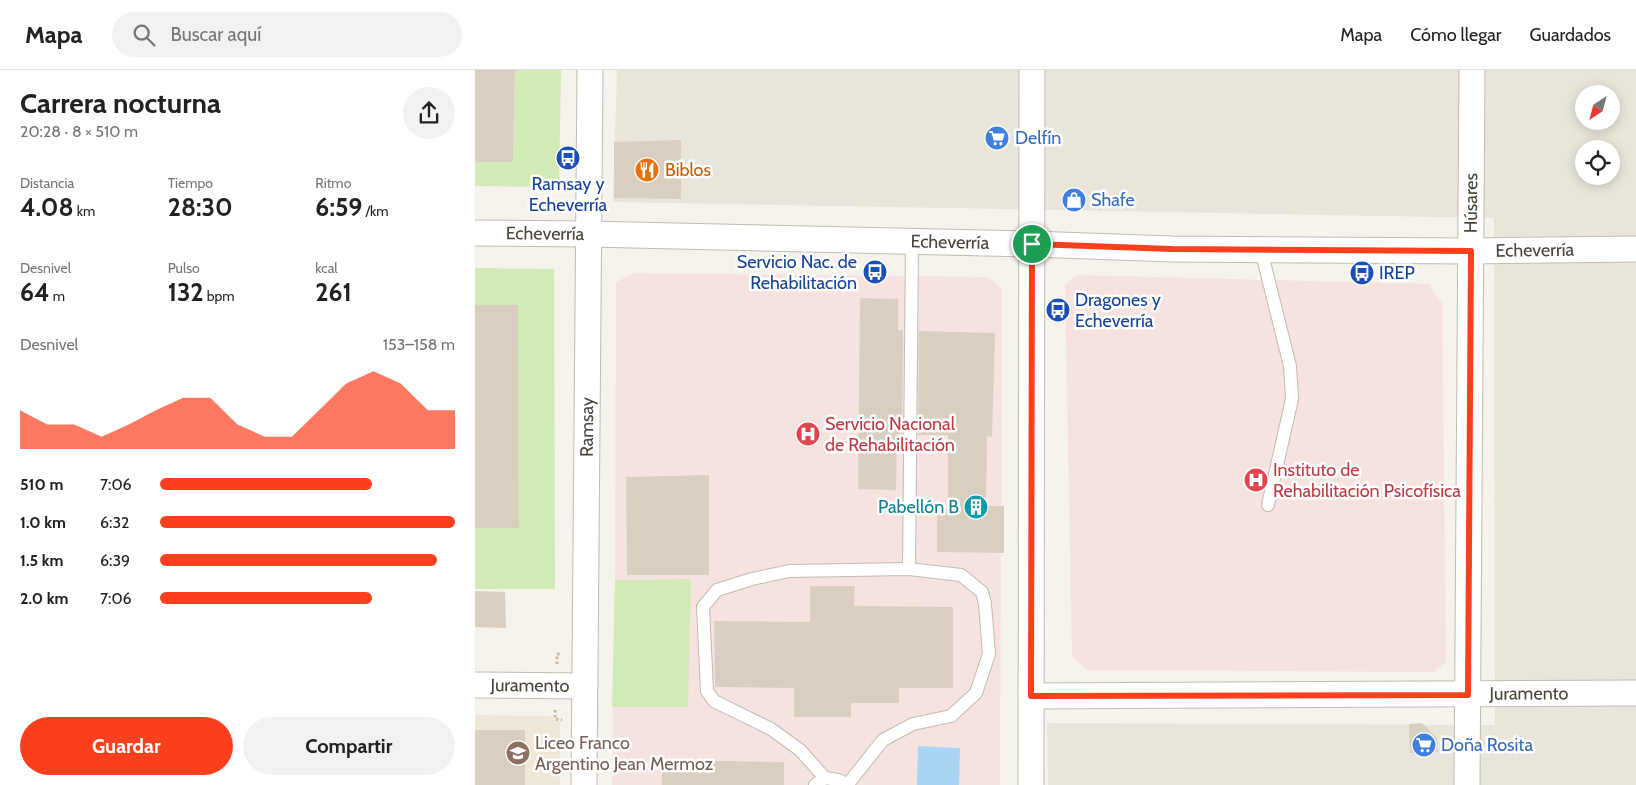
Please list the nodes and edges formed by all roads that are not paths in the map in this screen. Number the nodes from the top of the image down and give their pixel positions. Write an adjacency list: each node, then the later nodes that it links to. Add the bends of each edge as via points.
1 (589, 70): 5 (street, Ramsay)
2 (1033, 70): 7 (street)
3 (1472, 70): 10 (street, Húsares)
4 (475, 233): 5 (street, Echeverría)
5 (588, 234): 6 (street, Echeverría); 14 (street, Ramsay)
6 (912, 241): 7 (street, Echeverría); 12 (lane)
7 (1032, 244): 9 (street, Echeverría); 17 (street)
8 (1636, 249): 10 (street, Echeverría)
9 (1261, 250): 10 (street, Echeverría); 11 (lane, via 1290,366 1292,399)
10 (1471, 251): 16 (street, Húsares)
11 (1268, 505)
12 (909, 569): 18 (lane, via 789,571 717,590 703,608 707,691 714,701 771,730 800,750); 19 (lane, via 961,575 981,592 989,654 976,693 951,716 913,724 883,740)
13 (475, 685): 14 (street, Juramento)
14 (585, 686): 20 (street, Ramsay)
15 (1636, 693): 16 (street, Juramento)
16 (1468, 695): 17 (street, Juramento); 22 (street, Húsares)
17 (1031, 696): 21 (street)
18 (820, 781): 19 (lane, via 838,780)
19 (849, 784)
20 (584, 785)
21 (1031, 785)
22 (1467, 785)

